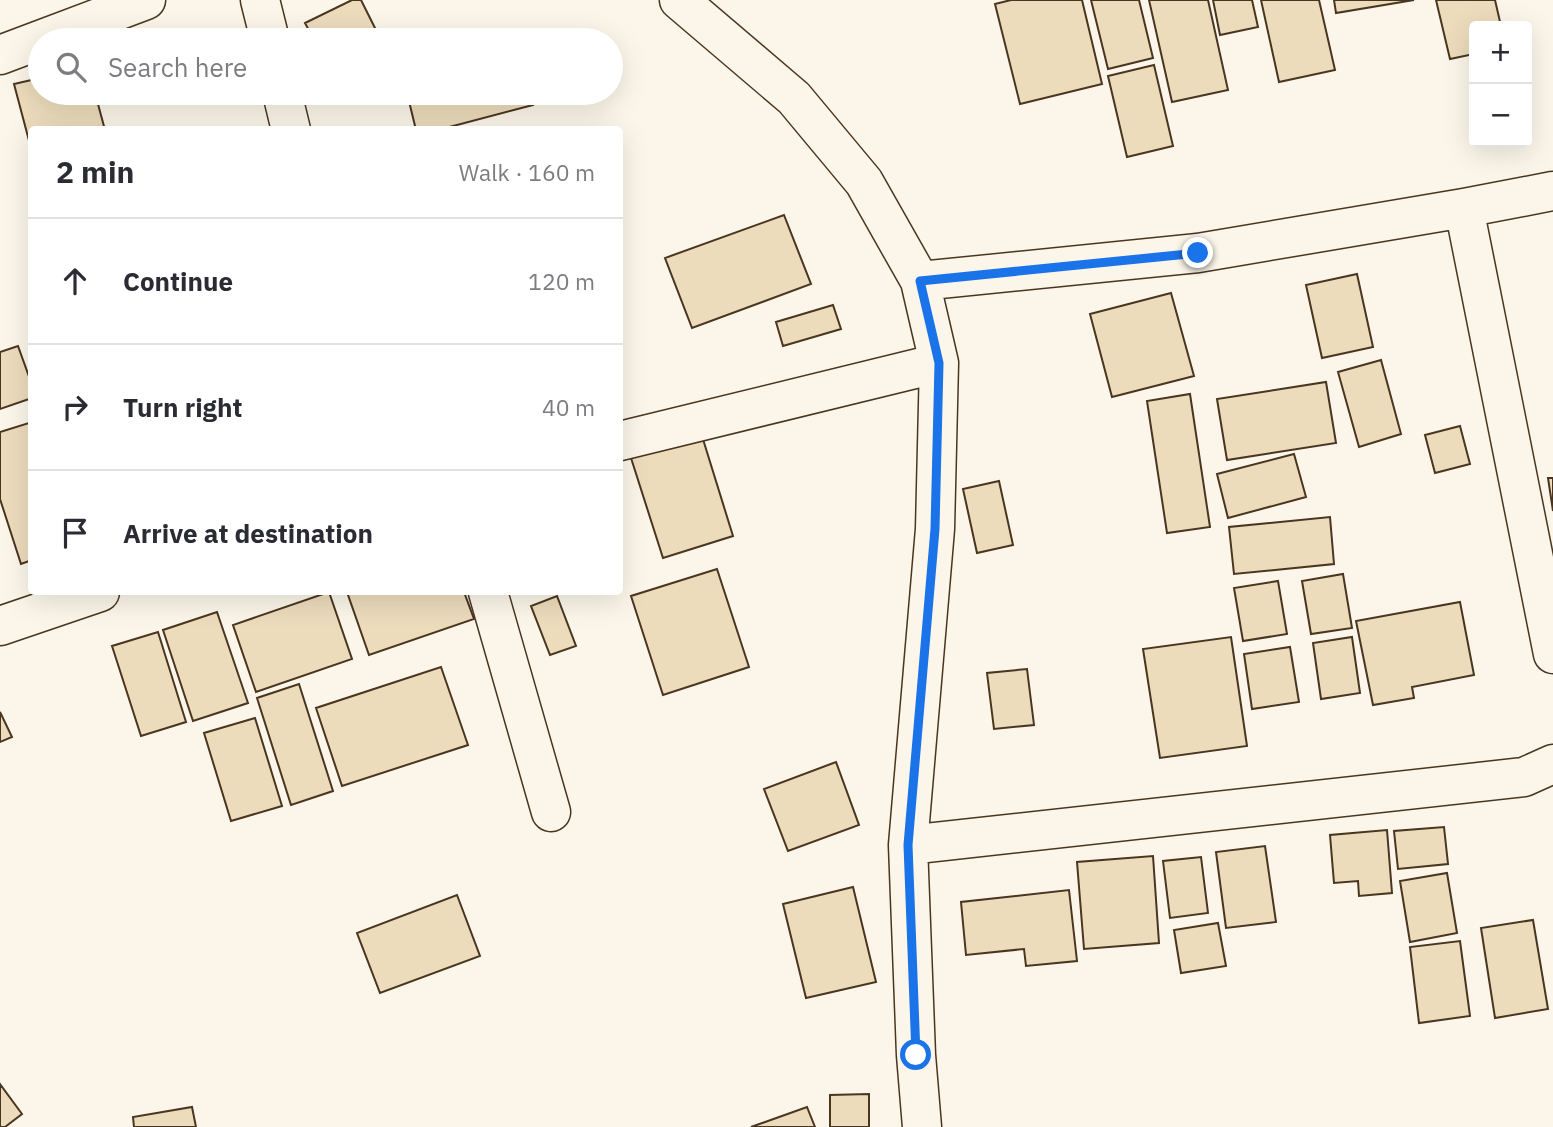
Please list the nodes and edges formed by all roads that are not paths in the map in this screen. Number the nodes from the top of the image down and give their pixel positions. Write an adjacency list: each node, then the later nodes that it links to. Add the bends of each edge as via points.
1 (146, 0): 4 (street)
2 (260, 0): 5 (street)
3 (680, 0): 12 (street, via 794,98 864,182)
4 (72, 28)
5 (267, 28)
6 (28, 44): 7 (street)
7 (0, 55)
8 (285, 105): 9 (street)
9 (290, 126)
10 (1553, 191): 11 (street)
11 (1464, 208): 12 (street, via 1198,253); 18 (street)
12 (920, 281): 13 (street)
13 (939, 363): 14 (street); 21 (street, via 935,529)
14 (623, 440)
15 (91, 595): 17 (street)
16 (489, 595): 20 (street)
17 (0, 626)
18 (1553, 654)
19 (1553, 764): 21 (street, via 1524,777)
20 (551, 811)
21 (908, 845): 22 (street)
22 (922, 1127)

